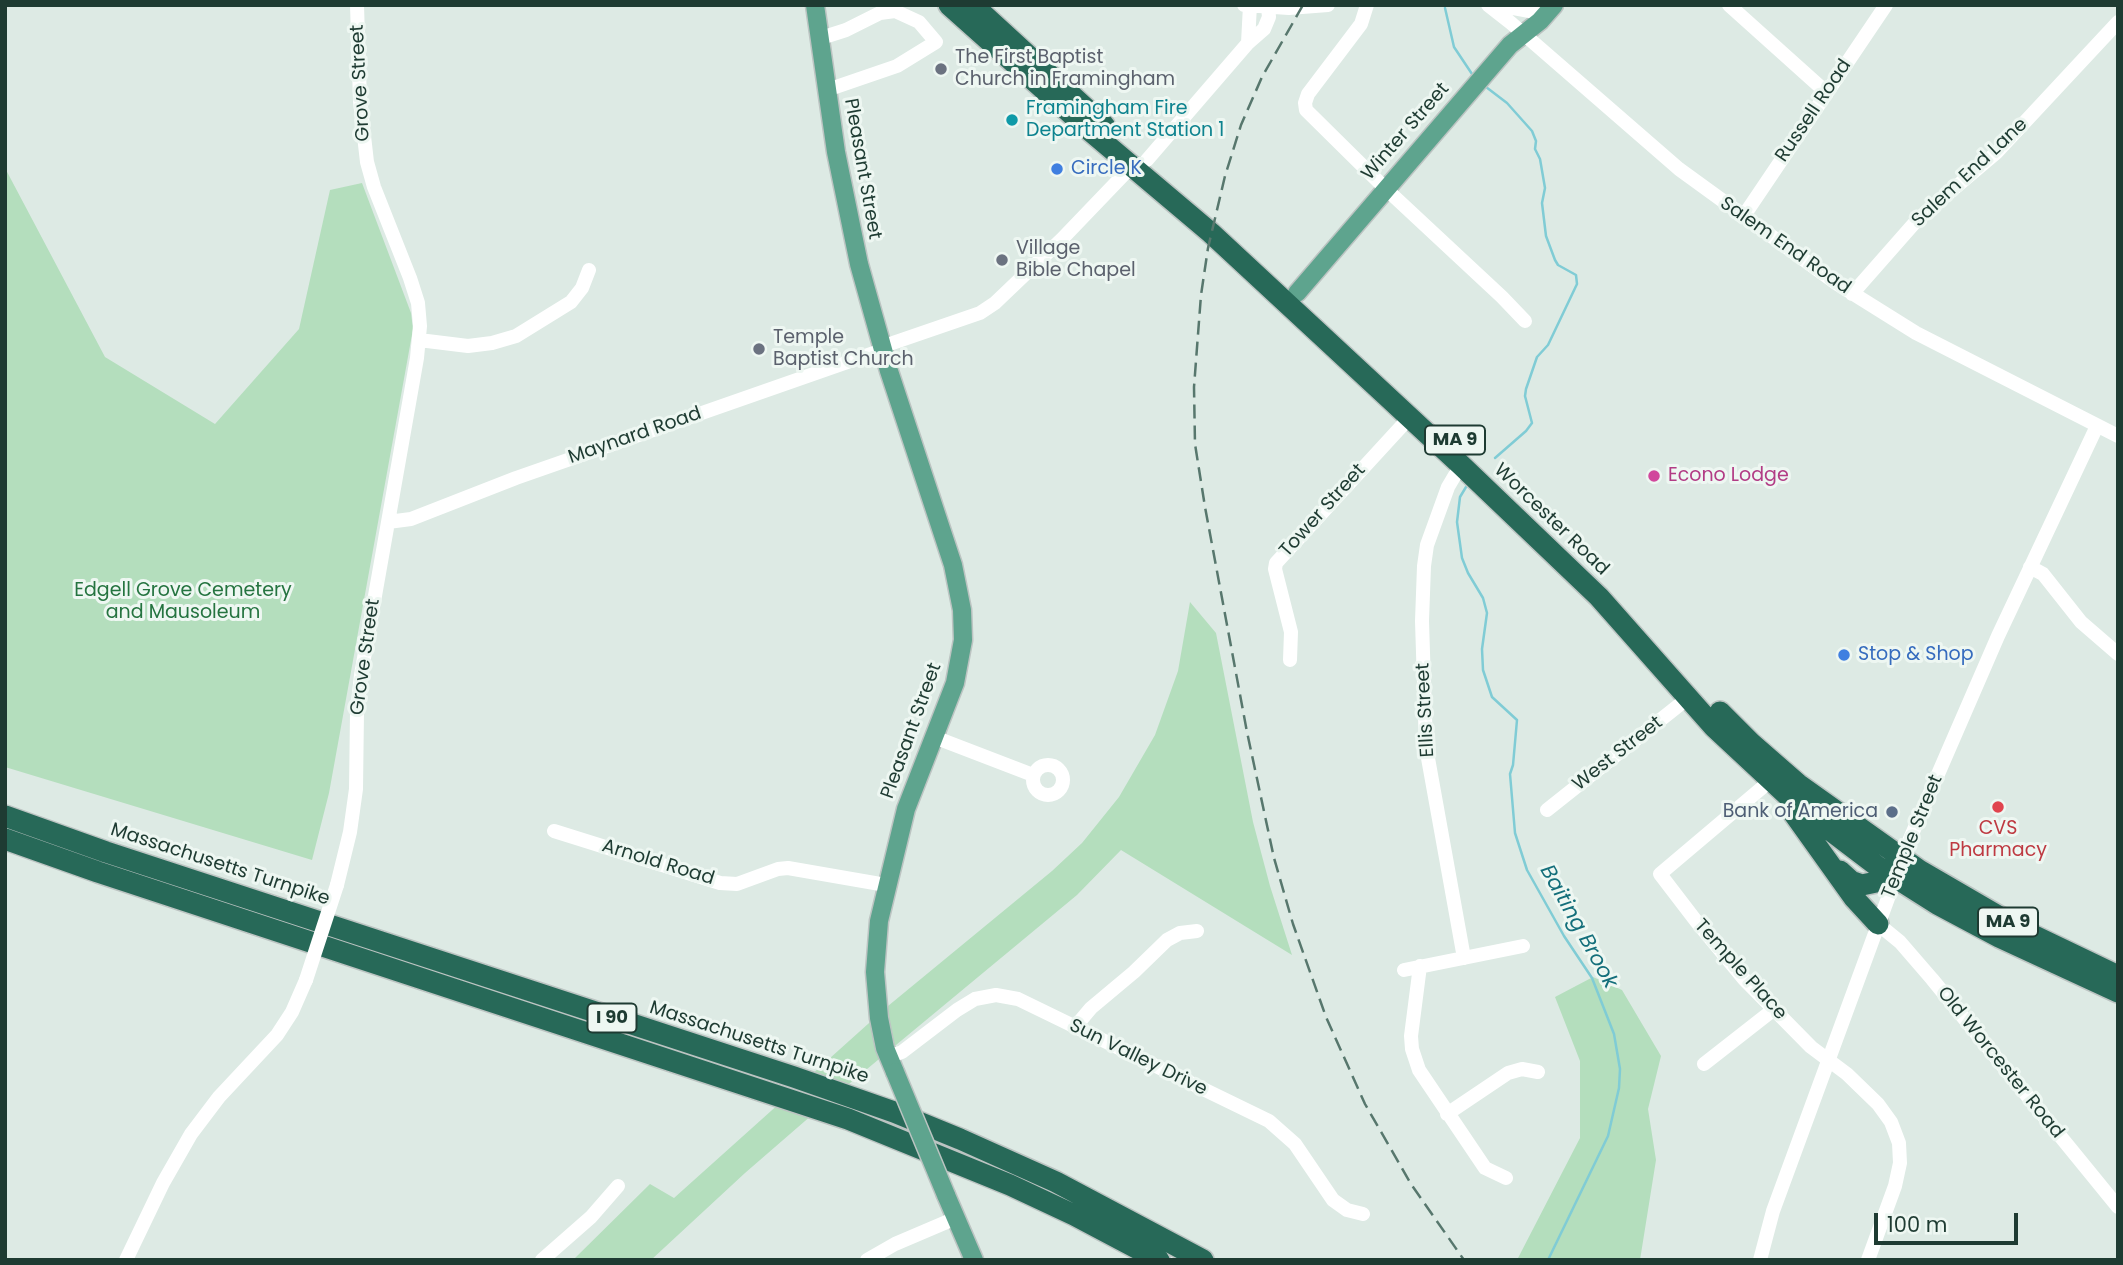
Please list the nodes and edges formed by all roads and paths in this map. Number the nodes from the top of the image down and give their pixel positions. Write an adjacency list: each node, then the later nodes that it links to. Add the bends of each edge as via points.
1 (357, 5): 32 (street, Grove Street, via 367,162 415,291)
2 (815, 5): 20 (main road, Pleasant Street)
3 (932, 5): 22 (highway)
4 (949, 5): 22 (highway, Worcester Road / MA 9)
5 (973, 5): 18 (highway, Worcester Road / MA 9)
6 (978, 5): 18 (highway)
7 (1244, 5): 14 (street)
8 (1328, 5): 15 (street)
9 (1367, 5): 26 (street, via 1361,24 1308,94 1305,107)
10 (1488, 5): 19 (street, Salem End Road)
11 (1497, 5): 16 (street)
12 (1729, 5): 24 (street)
13 (1886, 5): 24 (street, Russell Road)
14 (1250, 6): 15 (street); 21 (street)
15 (1268, 7): 21 (street, Maynard Road, via 1267,24)
16 (1550, 10): 19 (main road, Winter Street)
17 (2118, 22): 30 (street, Salem End Lane, via 1976,173 1918,219)
18 (998, 28): 25 (highway, Worcester Road / MA 9)
19 (1523, 34): 26 (main road, Winter Street); 27 (street, Salem End Road, via 1645,142)
20 (821, 38): 23 (main road, Pleasant Street); 23 (street, via 895,10 919,22 936,42 897,66)
21 (1248, 43): 25 (street, Maynard Road)
22 (1018, 67): 25 (highway, Worcester Road / MA 9)
23 (827, 90): 33 (main road, Pleasant Street, via 852,236)
24 (1827, 93): 27 (street, Russell Road)
25 (1140, 163): 29 (highway, Worcester Road / MA 9, via 1200,204); 33 (street, Maynard Road, via 995,303); 34 (highway, Worcester Road / MA 9)
26 (1385, 188): 29 (main road, Winter Street); 31 (street)
27 (1743, 217): 30 (street, Salem End Road)
28 (589, 270): 32 (street, via 571,302 516,337 468,346)
29 (1297, 293): 51 (highway, Worcester Road / MA 9, via 1597,576 1751,743)
30 (1852, 294): 35 (street, Salem End Road, via 1916,333)
31 (1524, 321)
32 (419, 340): 38 (street, Grove Street)
33 (882, 348): 38 (street, Maynard Road, via 411,519); 43 (main road, Pleasant Street, via 961,602 961,654)
34 (1410, 417): 37 (highway, Worcester Road / MA 9); 41 (street, Tower Street, via 1276,563 1291,632)
35 (2096, 426): 36 (street, Salem End Road); 39 (street, Temple Street)
36 (2118, 436)
37 (1461, 465): 42 (highway, Worcester Road / MA 9, via 1598,597); 56 (street, Ellis Street, via 1427,545 1422,621 1426,747)
38 (388, 522): 73 (street, Grove Street, bridge, via 361,675 353,810 337,885 306,980 277,1035 191,1134)
39 (2030, 567): 40 (street, via 2043,574 2081,622); 51 (street, Temple Street)
40 (2118, 654)
41 (1290, 660)
42 (1688, 698): 45 (highway, Worcester Road / MA 9); 46 (street, West Street)
43 (934, 737): 44 (street); 52 (main road, Pleasant Street, via 906,809)
44 (1033, 775)
45 (1770, 781): 50 (highway); 51 (highway, Worcester Road / MA 9, via 1826,829); 61 (street, Temple Place, via 1660,874)
46 (1548, 810)
47 (5, 816): 78 (highway, Massachusetts Turnpike / I 90, via 894,1112 1056,1182)
48 (554, 831): 52 (street, Arnold Road, via 720,883 737,884 788,868)
49 (5, 839): 77 (highway, I 90, via 848,1119 1010,1185)
50 (1824, 853): 51 (highway, via 1856,884 1870,885); 53 (highway)
51 (1899, 869): 53 (street, Temple Street); 59 (highway, Worcester Road / MA 9); 60 (highway, Worcester Road / MA 9, via 1998,937)
52 (886, 885): 64 (main road, Pleasant Street, via 876,972 879,1018)
53 (1878, 924): 63 (street, Temple Street); 70 (street, Old Worcester Road, via 1932,979)
54 (1197, 930): 62 (street, via 1167,940)
55 (1523, 946): 56 (street)
56 (1464, 958): 57 (street)
57 (1420, 967): 58 (street); 67 (street, via 1412,1049 1422,1076)
58 (1405, 970)
59 (2118, 976)
60 (2118, 992)
61 (1773, 1010): 63 (street, Temple Place); 65 (street)
62 (1074, 1027): 64 (street, Sun Valley Drive, via 1018,999 986,996 966,1004 902,1052); 71 (street, Sun Valley Drive, via 1269,1121 1295,1144 1339,1206)
63 (1827, 1059): 79 (street, Temple Street); 80 (street, Temple Place, via 1878,1104 1899,1143 1898,1175)
64 (892, 1065): 72 (main road, Pleasant Street, bridge)
65 (1704, 1065)
66 (1538, 1072): 67 (street, via 1522,1069 1508,1073)
67 (1447, 1114): 68 (street, via 1485,1168)
68 (1506, 1178)
69 (618, 1186): 74 (street)
70 (2118, 1207)
71 (1363, 1214)
72 (956, 1219): 75 (street); 76 (main road, Pleasant Street)
73 (126, 1260)
74 (542, 1260)
75 (867, 1260)
76 (974, 1260)
77 (1159, 1260)
78 (1203, 1260)
79 (1760, 1260)
80 (1868, 1260)

